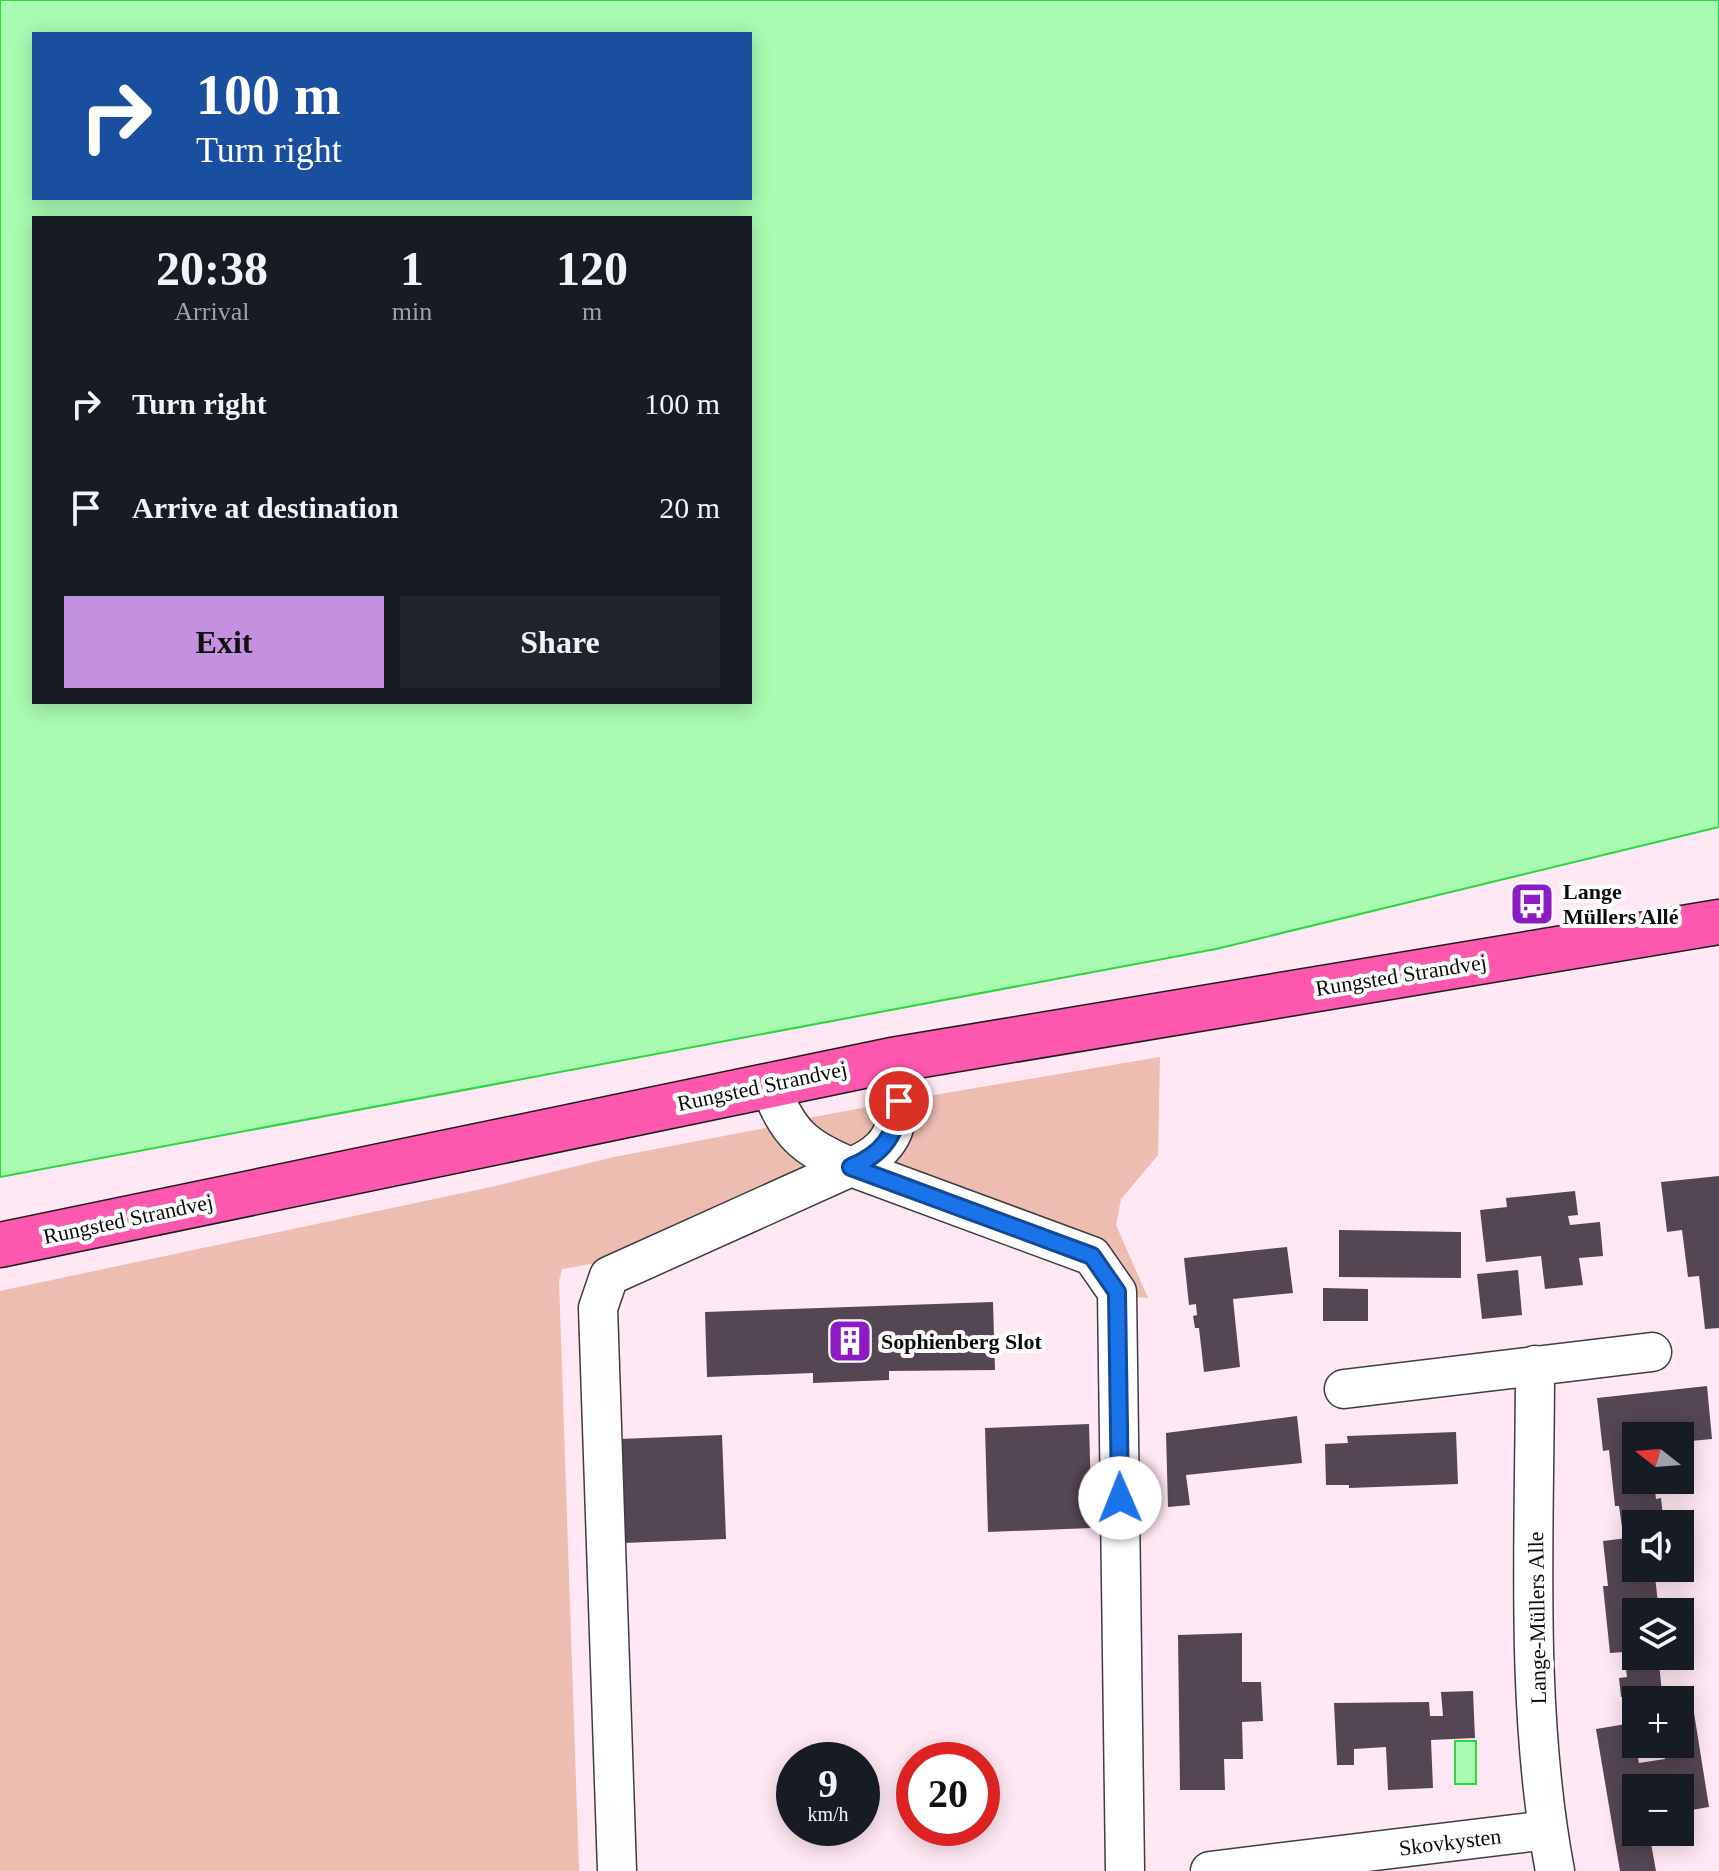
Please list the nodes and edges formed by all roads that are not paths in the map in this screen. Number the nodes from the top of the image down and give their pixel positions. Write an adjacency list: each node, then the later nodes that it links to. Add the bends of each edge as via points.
1 (1719, 922): 2 (main road, Rungsted Strandvej)
2 (892, 1060): 3 (main road, Rungsted Strandvej); 4 (street, via 899,1101 896,1126 873,1156)
3 (769, 1084): 4 (street, via 790,1131); 5 (main road, Rungsted Strandvej)
4 (851, 1167): 10 (street, via 609,1276 598,1308); 11 (street, via 1092,1256 1117,1292)
5 (0, 1245)
6 (1652, 1352): 7 (street)
7 (1535, 1365): 8 (street); 9 (street, Lange-Müllers Alle, via 1535,1647)
8 (1344, 1389)
9 (1547, 1830): 12 (street, Skovkysten); 13 (street, Lange-Müllers Alle)
10 (617, 1871)
11 (1125, 1871)
12 (1210, 1871)
13 (1555, 1871)

